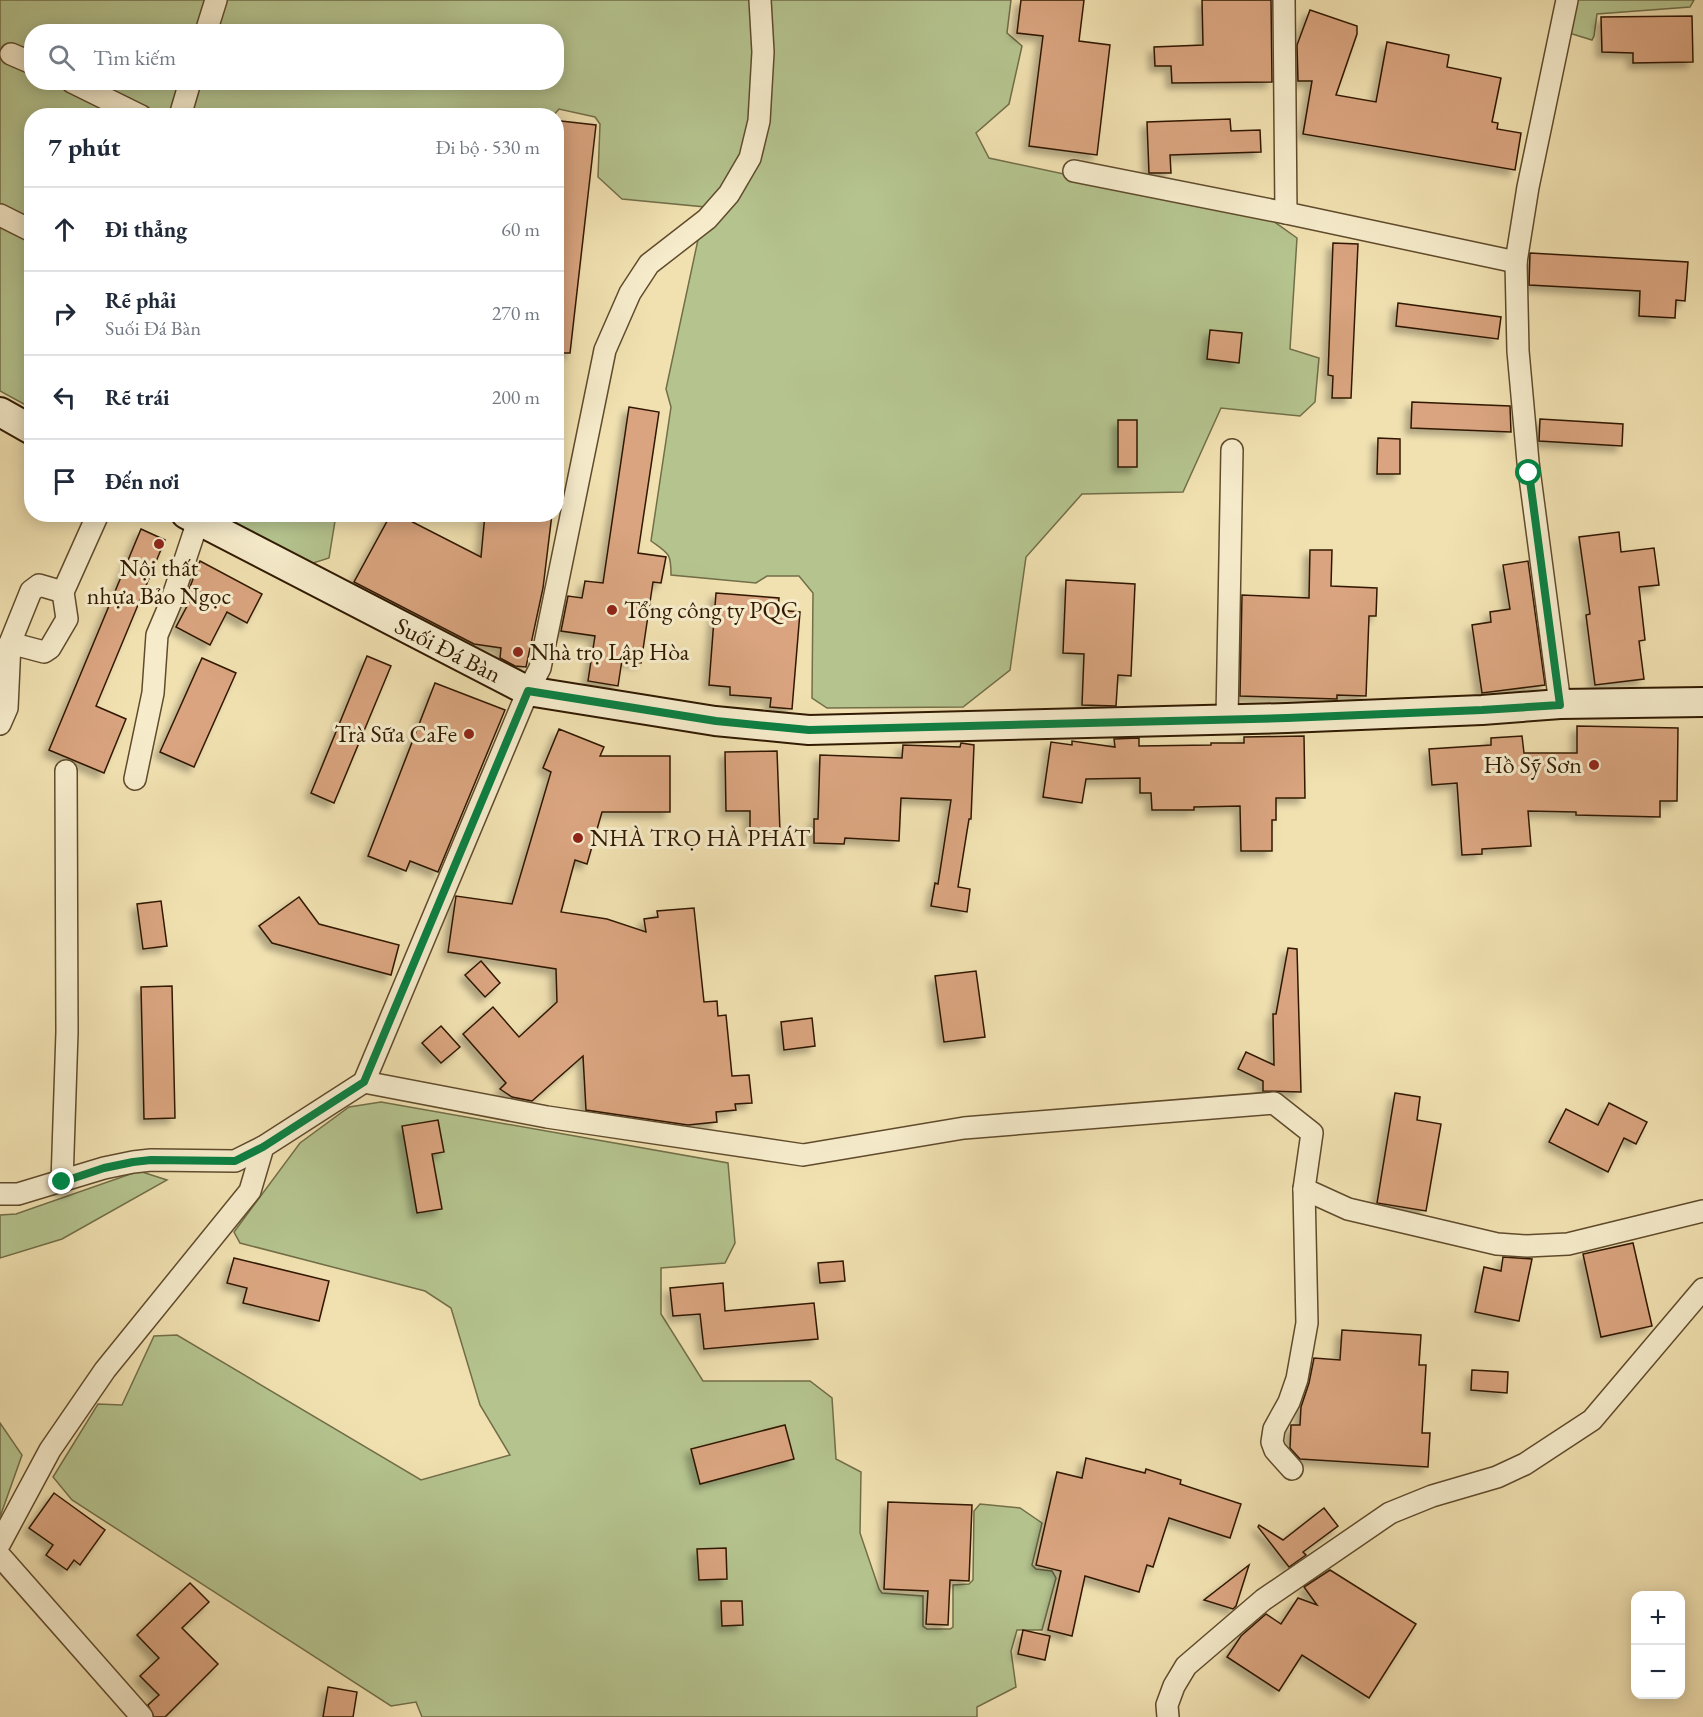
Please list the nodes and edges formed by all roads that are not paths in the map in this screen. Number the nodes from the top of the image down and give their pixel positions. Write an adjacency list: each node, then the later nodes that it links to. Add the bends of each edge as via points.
1 (216, 0): 5 (street)
2 (760, 0): 25 (street, via 763,52 759,121 750,158 729,194 707,219 649,264 630,293 605,350 540,668)
3 (1284, 0): 13 (street)
4 (1567, 0): 16 (street)
5 (208, 24)
6 (11, 54): 7 (street)
7 (24, 60)
8 (88, 90): 10 (street)
9 (188, 90): 11 (street)
10 (125, 108)
11 (182, 108)
12 (1074, 171): 13 (street)
13 (1286, 213): 16 (street)
14 (0, 215): 15 (street)
15 (24, 227)
16 (1516, 262): 27 (street, via 1518,351 1528,462)
17 (0, 412): 18 (street)
18 (24, 426)
19 (1232, 450): 28 (street)
20 (94, 522): 23 (street)
21 (191, 522): 31 (street, via 171,602 157,635 153,693)
22 (200, 522): 25 (street, Suối Đá Bàn)
23 (63, 592): 24 (street, via 39,585 32,591); 24 (street, via 67,619 51,648 44,652)
24 (10, 643): 29 (street, via 8,708)
25 (528, 691): 28 (street, Suối Đá Bàn, via 716,721 809,730); 32 (street)
26 (1703, 702): 27 (street, Suối Đá Bàn)
27 (1560, 705): 28 (street, Suối Đá Bàn)
28 (1227, 718)
29 (0, 724)
30 (66, 771): 34 (street, via 68,1032)
31 (135, 779)
32 (364, 1082): 33 (street); 35 (street, via 547,1117 803,1155 964,1128 1274,1102 1312,1132)
33 (263, 1147): 34 (street, via 235,1161 133,1162); 40 (street, via 250,1191 105,1370 50,1450)
34 (62, 1182): 36 (street, via 18,1194)
35 (1304, 1189): 37 (street, via 1348,1209 1497,1244 1527,1246 1568,1244); 39 (street, via 1307,1323 1297,1379 1272,1442)
36 (0, 1194)
37 (1703, 1211)
38 (1703, 1289): 43 (street, via 1592,1420 1497,1477 1390,1513 1263,1600 1186,1666 1167,1705)
39 (1292, 1469)
40 (0, 1543)
41 (0, 1556): 42 (street)
42 (142, 1717)
43 (1168, 1717)

